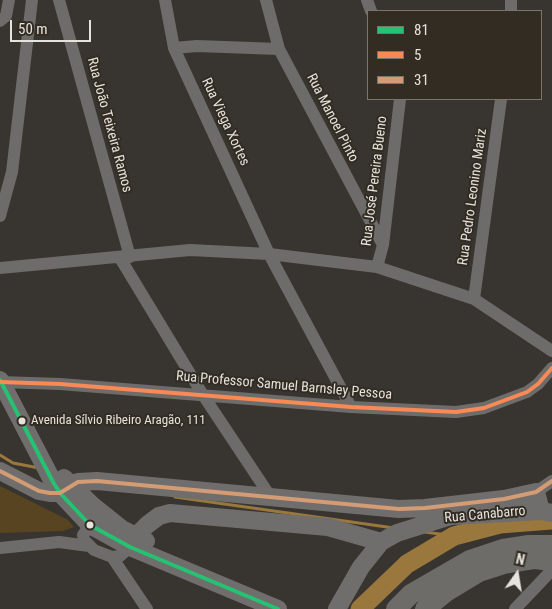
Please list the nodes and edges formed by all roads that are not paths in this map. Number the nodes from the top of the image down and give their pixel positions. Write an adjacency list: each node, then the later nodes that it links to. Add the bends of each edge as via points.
1 (9, 0): 6 (street, via 6,16)
2 (32, 0): 11 (street, via 12,172)
3 (59, 0): 14 (street, Rua João Teixeira Ramos)
4 (165, 0): 7 (street, Rua Viega Xortes)
5 (266, 0): 8 (street, Rua Manoel Pinto)
6 (0, 21)
7 (174, 48): 8 (street); 13 (street, Rua Viega Xortes)
8 (279, 49): 12 (street, Rua Manoel Pinto)
9 (400, 100): 12 (street, Rua José Pereira Bueno)
10 (501, 100): 19 (street, Rua Pedro Leonino Mariz)
11 (0, 216)
12 (383, 245): 17 (street, Rua José Pereira Bueno)
13 (269, 254): 14 (street, via 190,250); 17 (street); 24 (street, Rua Viega Xortes)
14 (125, 257): 16 (street); 23 (street, Rua João Teixeira Ramos)
15 (0, 260): 16 (street)
16 (19, 264): 18 (street)
17 (377, 267): 19 (street)
18 (0, 268)
19 (474, 299): 20 (street)
20 (552, 351)
21 (552, 368): 24 (street, Rua Professor Samuel Barnsley Pessoa, via 528,392 484,408 456,412)
22 (1, 381): 23 (street, Rua Professor Samuel Barnsley Pessoa); 27 (street, via 22,425)
23 (203, 395): 24 (street, Rua Professor Samuel Barnsley Pessoa); 29 (street, Rua João Teixeira Ramos)
24 (351, 408)
25 (0, 471): 27 (street, via 39,491)
26 (552, 481): 28 (street)
27 (65, 490): 29 (street, Rua Canabarro, via 87,481 97,481); 33 (street); 34 (street)
28 (536, 492): 30 (street, Rua Canabarro, via 504,499); 31 (street, Rua Canabarro)
29 (270, 496): 30 (street, Rua Canabarro)
30 (399, 509): 32 (street, via 402,522)
31 (547, 512): 32 (street, Rua Canabarro, via 451,516)
32 (397, 533): 35 (street, Rua Canabarro)
33 (87, 535): 34 (street, via 104,523); 37 (street, via 59,542); 38 (street)
34 (129, 537): 35 (street, via 159,516 170,513 312,524); 38 (street, via 120,556); 42 (street)
35 (381, 542): 43 (street)
36 (552, 545): 44 (main road, via 529,544 470,560 411,594)
37 (0, 548)
38 (112, 557): 41 (street)
39 (552, 561): 45 (main road, via 534,559 479,572)
40 (552, 570): 46 (street)
41 (147, 609)
42 (278, 609)
43 (337, 609)
44 (396, 609)
45 (425, 609)
46 (515, 609)

